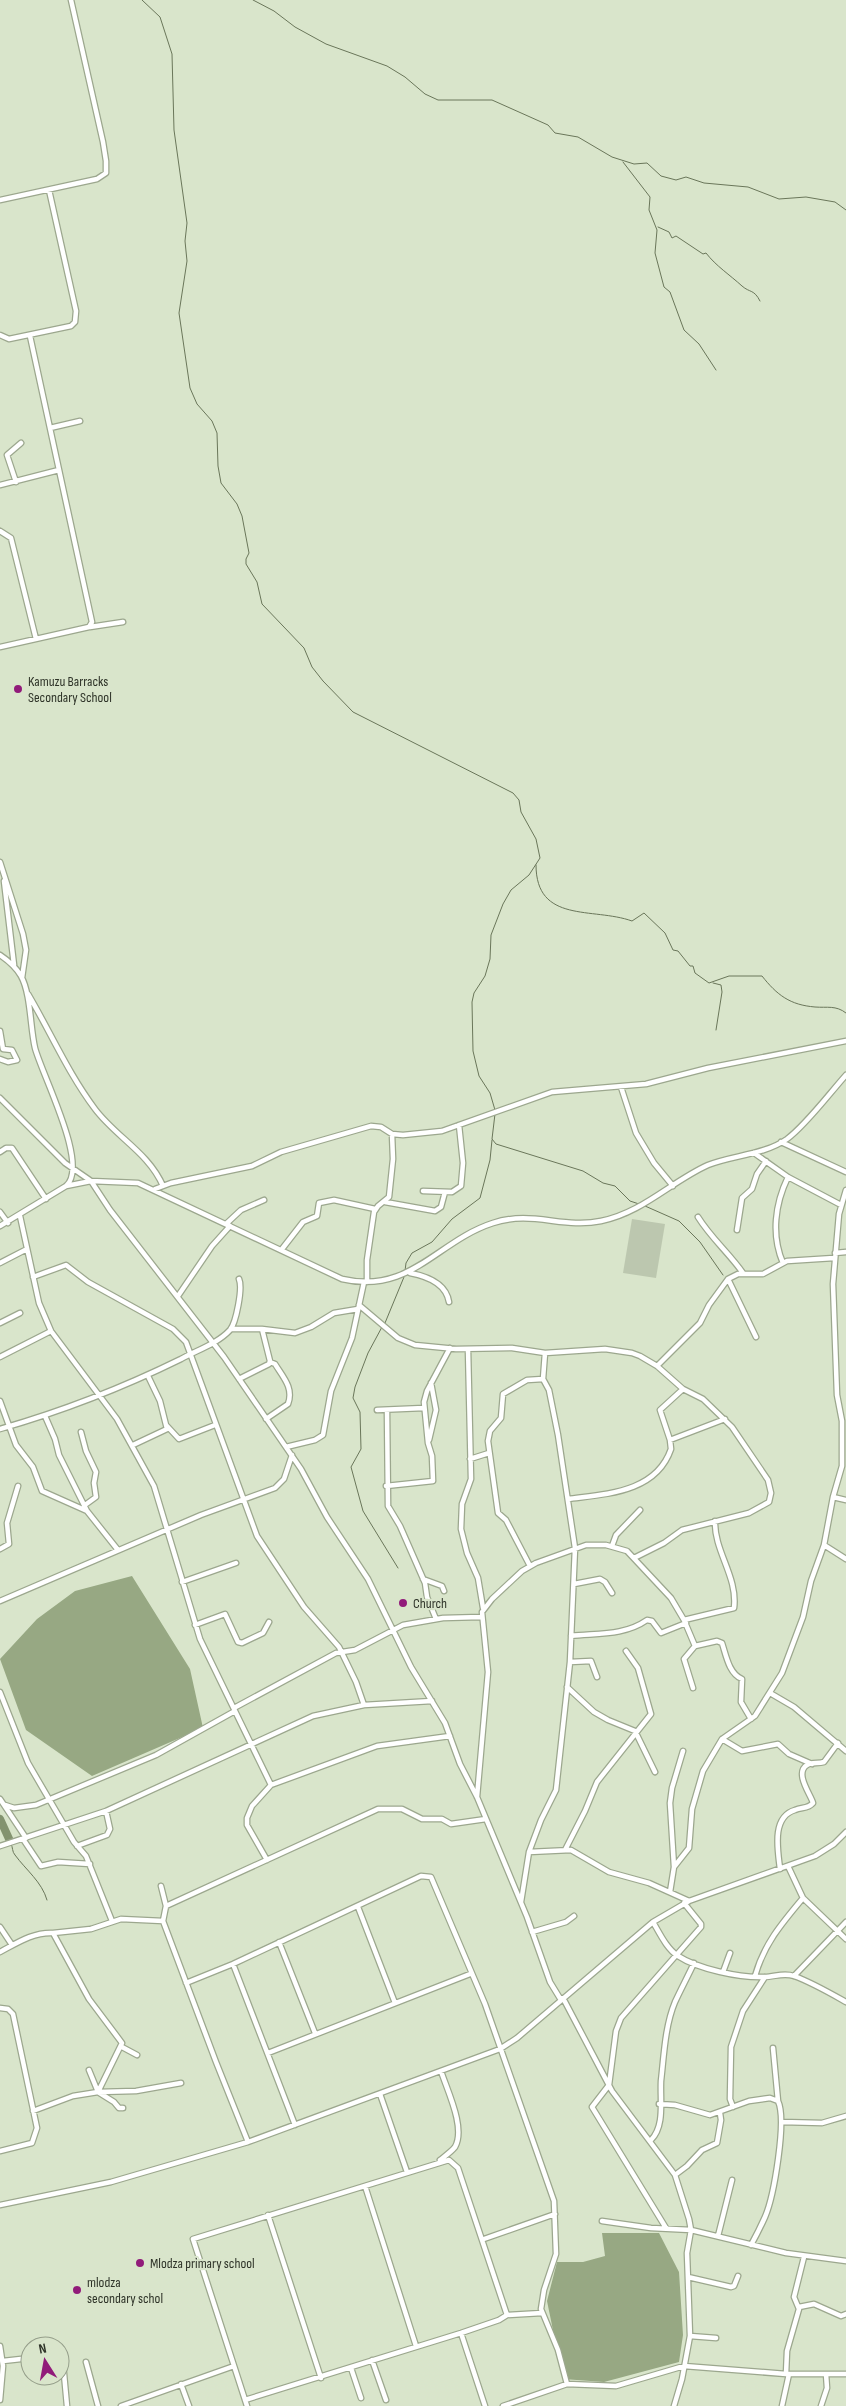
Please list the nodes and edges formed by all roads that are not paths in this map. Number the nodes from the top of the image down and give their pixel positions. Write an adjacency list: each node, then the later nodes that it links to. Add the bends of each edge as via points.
1 (71, 0): 2 (street, via 103,142 106,169 97,179)
2 (49, 190): 3 (street); 5 (street, via 76,318 71,326)
3 (0, 199)
4 (0, 335): 5 (street, via 8,340)
5 (30, 336): 7 (street)
6 (80, 421): 7 (street)
7 (50, 428): 9 (street)
8 (21, 443): 10 (street, via 8,455)
9 (58, 470): 10 (street); 14 (street, via 92,615)
10 (16, 482): 11 (street)
11 (0, 485)
12 (0, 531): 15 (street, via 11,538)
13 (123, 622): 14 (street)
14 (89, 627): 15 (street)
15 (36, 638): 16 (street)
16 (0, 647)
17 (0, 862): 18 (street)
18 (4, 872): 20 (street); 21 (street, via 26,950)
19 (0, 954): 20 (street)
20 (14, 966): 21 (street)
21 (22, 978): 22 (street)
22 (26, 991): 35 (street, via 36,1052 64,1126); 40 (street, via 79,1088 104,1120 157,1172)
23 (0, 1031): 25 (street, via 3,1049 12,1050 17,1060 8,1062)
24 (846, 1040): 27 (street)
25 (0, 1059)
26 (846, 1075): 31 (street)
27 (621, 1087): 29 (street, via 552,1092); 41 (street, via 636,1133)
28 (0, 1098): 35 (street)
29 (459, 1125): 30 (street, via 419,1134); 45 (street, via 463,1181 457,1190)
30 (392, 1134): 40 (street, via 372,1126 281,1152 252,1166); 48 (street, via 391,1184)
31 (781, 1142): 33 (street); 36 (street)
32 (0, 1152): 46 (street, via 12,1148)
33 (754, 1153): 34 (street); 41 (street, via 707,1166)
34 (766, 1161): 37 (street); 57 (street, via 752,1189 742,1198)
35 (73, 1170): 38 (street); 39 (street, via 72,1180)
36 (846, 1172)
37 (788, 1177): 49 (street); 63 (street, via 781,1192 776,1222 778,1249)
38 (91, 1182): 39 (street); 42 (street, via 131,1182); 70 (street)
39 (66, 1186): 46 (street)
40 (163, 1186): 42 (street)
41 (673, 1186): 64 (street, via 638,1207 600,1222 561,1223 526,1216 493,1223)
42 (155, 1189): 55 (street)
43 (423, 1190): 45 (street)
44 (846, 1190): 49 (street)
45 (445, 1192): 48 (street, via 441,1206 435,1210)
46 (46, 1199): 52 (street)
47 (264, 1200): 55 (street, via 241,1210)
48 (385, 1202): 50 (street)
49 (841, 1205): 61 (street)
50 (375, 1209): 59 (street, via 334,1200 321,1202 317,1205 317,1216 303,1222); 69 (street)
51 (0, 1212): 54 (street)
52 (20, 1216): 54 (street); 58 (street)
53 (698, 1217): 65 (street)
54 (8, 1223): 56 (street)
55 (228, 1225): 59 (street); 70 (street)
56 (0, 1226)
57 (737, 1230)
58 (27, 1249): 62 (street); 66 (street)
59 (282, 1249): 69 (street, via 342,1279)
60 (846, 1252): 61 (street)
61 (834, 1255): 63 (street); 114 (street, via 834,1339 843,1439 842,1466)
62 (0, 1263)
63 (783, 1263): 65 (street, via 763,1274)
64 (408, 1273): 69 (street); 71 (street, via 431,1279 448,1295)
65 (743, 1273): 68 (street)
66 (33, 1277): 77 (street, via 39,1303); 82 (street, via 66,1265 88,1282 173,1329)
67 (239, 1279): 75 (street, via 241,1290)
68 (728, 1279): 78 (street); 86 (street, via 700,1323)
69 (365, 1282): 72 (street)
70 (178, 1296): 79 (street)
71 (449, 1302)
72 (358, 1307): 76 (street, via 334,1313 295,1333); 80 (street, via 404,1342); 108 (street, via 350,1343 331,1391 323,1435)
73 (20, 1314): 74 (street)
74 (0, 1323)
75 (231, 1329): 76 (street); 79 (street)
76 (262, 1329): 85 (street)
77 (51, 1331): 84 (street); 92 (street)
78 (756, 1337)
79 (212, 1343): 82 (street); 88 (street)
80 (450, 1348): 81 (street); 90 (street)
81 (468, 1349): 83 (street, via 512,1348); 111 (street)
82 (192, 1353): 87 (street); 100 (street)
83 (545, 1353): 86 (street, via 617,1350 632,1353); 89 (street)
84 (0, 1357)
85 (270, 1362): 88 (street); 98 (street, via 276,1364 288,1383 290,1399 288,1404)
86 (657, 1366): 91 (street)
87 (148, 1376): 92 (street); 102 (street)
88 (239, 1379): 98 (street)
89 (543, 1379): 109 (street, via 527,1380 503,1394 501,1418 489,1436); 115 (street, via 558,1435)
90 (431, 1383): 94 (street); 106 (street, via 436,1410)
91 (683, 1389): 99 (street, via 703,1399); 105 (street, via 660,1410)
92 (99, 1396): 97 (street); 107 (street)
93 (0, 1402): 101 (street)
94 (424, 1408): 96 (street); 106 (street)
95 (377, 1410): 96 (street)
96 (387, 1410): 113 (street)
97 (45, 1416): 101 (street); 118 (street, via 74,1488)
98 (266, 1419): 108 (street)
99 (725, 1419): 105 (street); 121 (street, via 760,1466 768,1480 771,1498 765,1506 750,1513)
100 (215, 1425): 102 (street, via 179,1439); 116 (street)
101 (9, 1426): 103 (street); 120 (street, via 16,1445 33,1467 42,1491)
102 (167, 1426): 107 (street, via 165,1432)
103 (0, 1429)
104 (81, 1432): 118 (street, via 96,1474 96,1497)
105 (670, 1440): 115 (street, via 669,1454 659,1469 639,1484 625,1491)
106 (428, 1443): 113 (street, via 432,1456 432,1480)
107 (133, 1446): 122 (street, via 154,1486)
108 (286, 1447): 110 (street)
109 (489, 1453): 111 (street); 131 (street, via 498,1512 506,1520)
110 (292, 1455): 116 (street, via 287,1474 280,1484); 144 (street, via 368,1579)
111 (470, 1459): 138 (street, via 471,1479 462,1504 461,1529 478,1578)
112 (18, 1486): 126 (street, via 7,1523 9,1544)
113 (386, 1486): 132 (street, via 389,1510 400,1526)
114 (833, 1498): 117 (street); 123 (street)
115 (568, 1499): 125 (street)
116 (243, 1500): 122 (street); 148 (street, via 257,1536 304,1607)
117 (846, 1500)
118 (85, 1505): 120 (street)
119 (640, 1510): 124 (street, via 616,1535)
120 (87, 1511): 127 (street)
121 (715, 1521): 128 (street, via 682,1530); 142 (street, via 717,1540 732,1582 734,1608)
122 (167, 1531): 127 (street); 133 (street)
123 (824, 1545): 129 (street); 154 (street, via 782,1673)
124 (612, 1546): 125 (street, via 595,1544); 128 (street)
125 (575, 1548): 131 (street); 134 (street)
126 (0, 1549)
127 (118, 1550): 137 (street)
128 (634, 1558): 142 (street, via 671,1598)
129 (846, 1559)
130 (236, 1563): 133 (street)
131 (530, 1566): 138 (street)
132 (423, 1578): 135 (street, via 442,1586); 140 (street)
133 (182, 1582): 143 (street)
134 (574, 1584): 136 (street, via 600,1579); 145 (street)
135 (444, 1591)
136 (612, 1593)
137 (0, 1601)
138 (483, 1608): 139 (street)
139 (481, 1617): 140 (street); 171 (street, via 488,1679)
140 (436, 1619): 144 (street)
141 (269, 1622): 143 (street, via 263,1633 242,1643 238,1642 225,1614)
142 (685, 1622): 145 (street, via 661,1633 652,1621 647,1620 613,1634); 146 (street)
143 (195, 1625): 159 (street)
144 (392, 1630): 148 (street, via 355,1650); 155 (street)
145 (570, 1636): 149 (street)
146 (695, 1646): 152 (street, via 684,1659); 160 (street, via 717,1641 722,1643 728,1662 736,1676 742,1679 741,1702)
147 (626, 1651): 161 (street, via 636,1665 650,1705 650,1718)
148 (342, 1652): 156 (street); 159 (street)
149 (570, 1662): 150 (street, via 591,1661); 151 (street)
150 (597, 1677)
151 (567, 1687): 161 (street, via 594,1712); 183 (street, via 556,1790)
152 (693, 1688)
153 (0, 1692): 157 (street)
154 (770, 1693): 160 (street); 164 (street, via 794,1707)
155 (432, 1702): 156 (street); 162 (street)
156 (364, 1705): 165 (street, via 313,1716)
157 (7, 1706): 158 (street); 173 (street, via 28,1763)
158 (0, 1708)
159 (234, 1710): 165 (street); 173 (street, via 156,1755)
160 (751, 1719): 163 (street)
161 (635, 1731): 169 (street); 182 (street, via 596,1782)
162 (450, 1736): 170 (street, via 377,1746); 171 (street)
163 (722, 1739): 168 (street, via 742,1751 778,1744 789,1754); 187 (street, via 698,1786 688,1851)
164 (838, 1743): 166 (street); 168 (street, via 824,1762)
165 (251, 1744): 170 (street); 175 (street)
166 (846, 1751)
167 (683, 1752): 187 (street, via 670,1803)
168 (812, 1764): 188 (street, via 804,1767 803,1775 812,1805 788,1814 778,1832)
169 (655, 1772)
170 (271, 1785): 184 (street, via 246,1818)
171 (477, 1797): 176 (street)
172 (0, 1799): 174 (street)
173 (49, 1800): 174 (street, via 17,1808); 177 (street)
174 (5, 1805): 179 (street)
175 (106, 1811): 177 (street); 181 (street, via 110,1829 107,1835)
176 (486, 1819): 184 (street, via 451,1824 422,1819 402,1809 378,1809); 193 (street)
177 (65, 1825): 179 (street); 181 (street)
178 (846, 1832): 186 (street, via 822,1852)
179 (24, 1839): 180 (street); 185 (street, via 41,1866 58,1862)
180 (0, 1846)
181 (77, 1846): 185 (street)
182 (565, 1850): 183 (street); 190 (street, via 578,1852 609,1872)
183 (529, 1852): 193 (street)
184 (267, 1860): 194 (street)
185 (90, 1864): 197 (street)
186 (788, 1866): 188 (street); 191 (street)
187 (674, 1867): 190 (street)
188 (780, 1869): 192 (street)
189 (161, 1886): 194 (street)
190 (670, 1892): 192 (street)
191 (803, 1898): 202 (street); 215 (street, via 770,1938)
192 (687, 1902): 199 (street); 210 (street, via 702,1926)
193 (520, 1904): 203 (street)
194 (166, 1906): 198 (street)
195 (358, 1907): 206 (street); 214 (street, via 421,1876 431,1876); 221 (street)
196 (574, 1916): 203 (street, via 566,1922)
197 (112, 1921): 198 (street); 204 (street, via 91,1929)
198 (163, 1921): 218 (street)
199 (653, 1922): 210 (street); 219 (street)
200 (846, 1922): 202 (street)
201 (0, 1927): 207 (street)
202 (837, 1931): 205 (street); 216 (street)
203 (532, 1932): 219 (street, via 550,1982)
204 (53, 1933): 207 (street, via 40,1934); 224 (street, via 89,1999)
205 (846, 1939)
206 (279, 1942): 212 (street); 223 (street)
207 (12, 1945): 208 (street)
208 (0, 1952)
209 (730, 1953): 213 (street)
210 (678, 1956): 211 (street); 232 (street, via 621,2018 616,2031)
211 (694, 1963): 213 (street); 236 (street, via 670,2019)
212 (233, 1964): 218 (street); 227 (street)
213 (723, 1972): 215 (street)
214 (470, 1974): 221 (street); 226 (street, via 485,2004)
215 (755, 1976): 217 (street)
216 (794, 1976): 217 (street); 220 (street)
217 (765, 1977): 237 (street, via 743,2011 731,2047 730,2098)
218 (186, 1983): 245 (street)
219 (562, 1999): 226 (street); 232 (street)
220 (846, 2002)
221 (396, 2003): 223 (street)
222 (0, 2008): 239 (street, via 13,2014)
223 (315, 2033): 227 (street)
224 (122, 2047): 228 (street); 233 (street)
225 (773, 2048): 235 (street)
226 (500, 2049): 230 (street); 253 (street, via 554,2201)
227 (268, 2053): 243 (street)
228 (137, 2054)
229 (88, 2070): 233 (street)
230 (440, 2071): 234 (street); 247 (street, via 454,2107 458,2136 454,2148)
231 (181, 2083): 233 (street, via 136,2092)
232 (609, 2085): 244 (street); 256 (street, via 592,2107)
233 (98, 2092): 238 (street); 239 (street, via 66,2098)
234 (380, 2094): 243 (street); 248 (street)
235 (778, 2101): 237 (street, via 761,2099); 242 (street)
236 (660, 2104): 240 (street, via 687,2108 704,2115); 244 (street, via 660,2124)
237 (733, 2107): 240 (street)
238 (123, 2108)
239 (33, 2111): 246 (street, via 37,2128 35,2139 28,2145)
240 (720, 2113): 249 (street, via 717,2143 702,2150)
241 (846, 2116): 242 (street, via 822,2123)
242 (782, 2122): 260 (street, via 767,2210)
243 (295, 2125): 245 (street)
244 (651, 2140): 249 (street)
245 (248, 2142): 252 (street, via 111,2182)
246 (0, 2151)
247 (439, 2161): 248 (street); 259 (street, via 453,2161 458,2168)
248 (406, 2172): 251 (street)
249 (675, 2175): 257 (street)
250 (732, 2180): 258 (street)
251 (365, 2186): 254 (street); 273 (street)
252 (0, 2205)
253 (555, 2214): 259 (street); 266 (street, via 556,2254 542,2297)
254 (268, 2215): 278 (street, via 193,2239); 284 (street)
255 (602, 2221): 256 (street)
256 (666, 2228): 257 (street)
257 (691, 2230): 258 (street); 264 (street, via 687,2253)
258 (718, 2236): 260 (street)
259 (484, 2238): 267 (street)
260 (751, 2245): 261 (street)
261 (804, 2256): 262 (street); 265 (street, via 794,2297)
262 (846, 2261)
263 (738, 2276): 264 (street, via 733,2287)
264 (688, 2277): 270 (street)
265 (799, 2307): 268 (street, via 814,2304 841,2316); 281 (street, via 787,2351)
266 (542, 2313): 267 (street); 286 (street, via 558,2350)
267 (507, 2314): 269 (street, via 499,2320)
268 (846, 2314)
269 (461, 2332): 273 (street); 298 (street)
270 (690, 2336): 271 (street); 279 (street)
271 (716, 2338)
272 (0, 2346): 276 (street)
273 (416, 2346): 275 (street)
274 (20, 2359): 276 (street)
275 (372, 2360): 280 (street); 291 (street)
276 (3, 2362): 289 (street)
277 (86, 2362): 294 (street)
278 (234, 2366): 285 (street); 290 (street)
279 (684, 2366): 281 (street); 286 (street, via 616,2386); 300 (street)
280 (351, 2368): 284 (street); 288 (street)
281 (787, 2374): 282 (street); 301 (street)
282 (826, 2374): 283 (street); 302 (street, via 827,2388)
283 (846, 2374)
284 (321, 2378): 290 (street)
285 (181, 2384): 292 (street); 296 (street)
286 (567, 2384): 299 (street)
287 (65, 2386): 293 (street)
288 (361, 2398)
289 (0, 2400)
290 (245, 2400): 297 (street)
291 (386, 2400)
292 (133, 2404): 295 (street)
293 (67, 2406)
294 (98, 2406)
295 (121, 2406)
296 (189, 2406)
297 (247, 2406)
298 (485, 2406)
299 (503, 2406)
300 (674, 2406)
301 (782, 2406)
302 (821, 2406)

